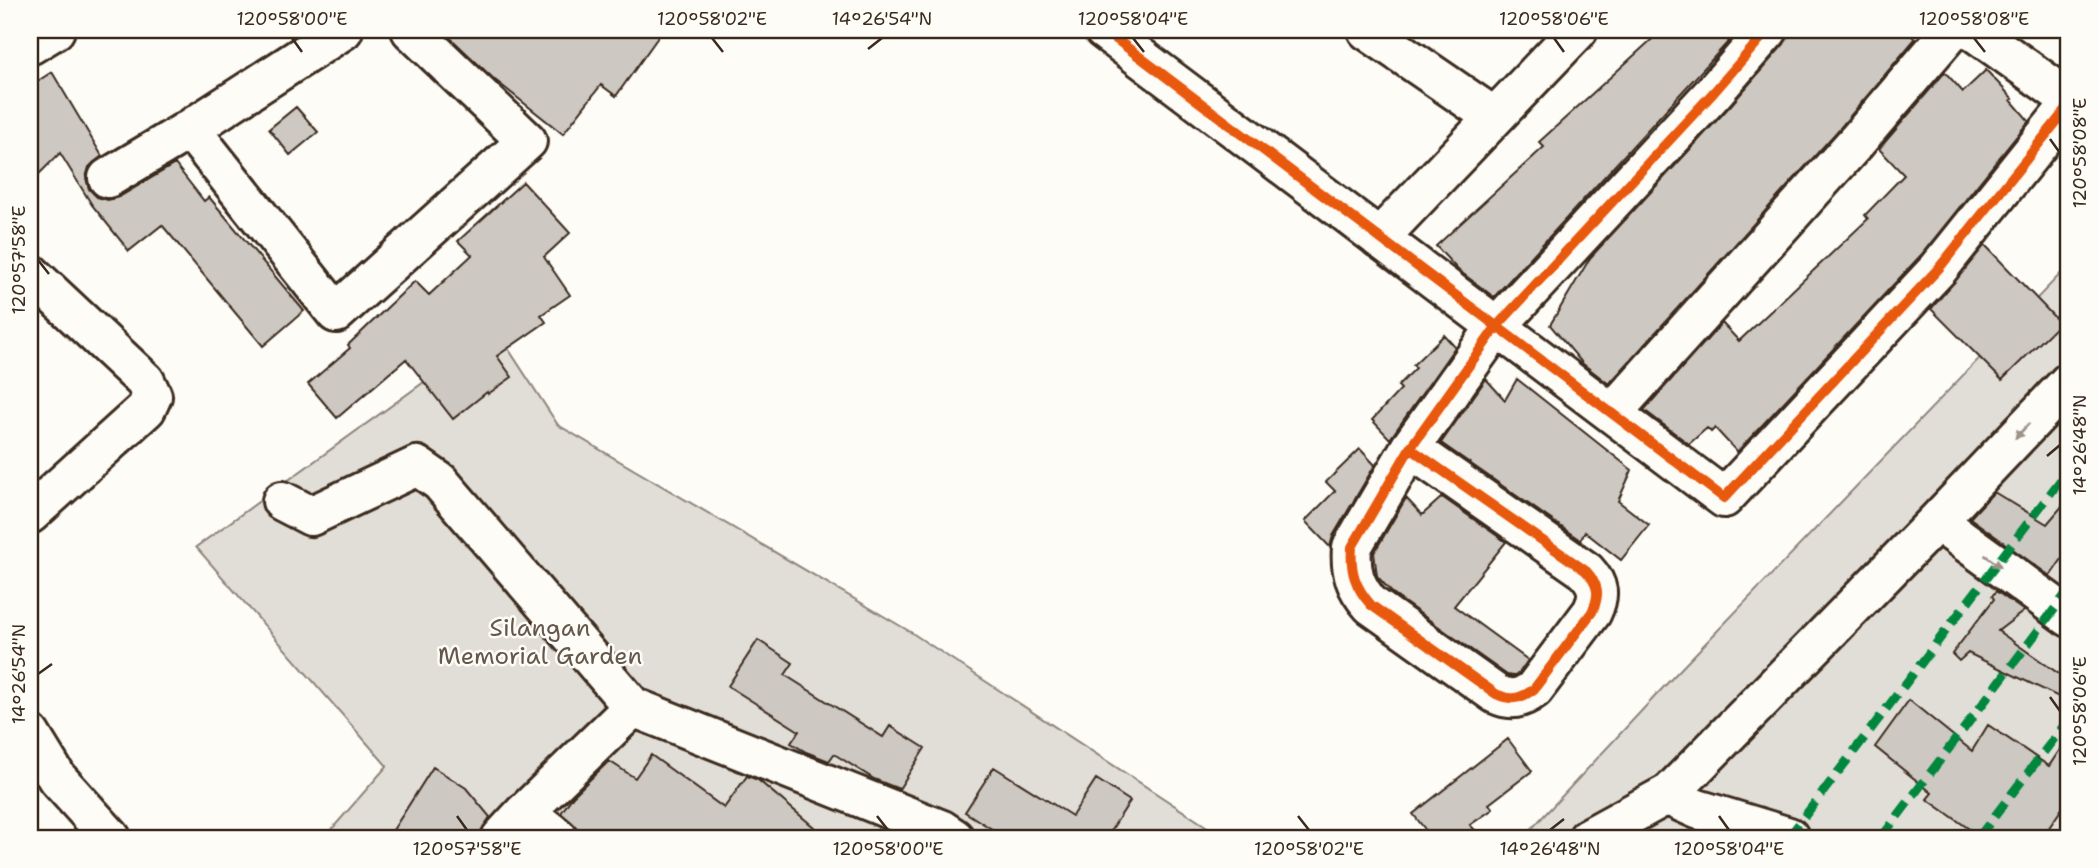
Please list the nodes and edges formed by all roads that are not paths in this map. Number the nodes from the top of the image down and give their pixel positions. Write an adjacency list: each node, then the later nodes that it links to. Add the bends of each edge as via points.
1 (55, 30): 10 (street)
2 (343, 30): 14 (street)
3 (411, 30): 14 (street, via 527,141 336,313)
4 (1104, 30): 16 (street)
5 (1367, 30): 13 (street)
6 (1578, 30): 13 (street)
7 (1768, 30): 18 (street)
8 (1952, 30): 20 (street)
9 (1972, 30): 11 (street)
10 (30, 45)
11 (2069, 99)
12 (2069, 106): 20 (street, via 1939,268 1724,498)
13 (1494, 117): 16 (street)
14 (190, 130): 15 (street)
15 (108, 178)
16 (1379, 238): 18 (street)
17 (30, 273): 23 (street, via 145,381 152,396 146,409)
18 (1497, 327): 20 (street); 21 (street)
19 (2069, 382): 24 (street, one-way to 24)
20 (1612, 413)
21 (1410, 447): 21 (street, via 1594,580 1598,590 1592,612 1525,696 1516,699 1496,694 1371,605 1353,579 1352,547)
22 (282, 501): 26 (street, via 311,516 417,466 440,482)
23 (30, 514)
24 (1937, 521): 25 (street, one-way to 25); 28 (street)
25 (2069, 617)
26 (633, 707): 29 (street); 33 (street)
27 (30, 734): 31 (street, via 57,778)
28 (1666, 795): 30 (street); 34 (street)
29 (513, 825): 32 (street)
30 (1789, 836)
31 (111, 838)
32 (558, 838)
33 (954, 838)
34 (1588, 838)

